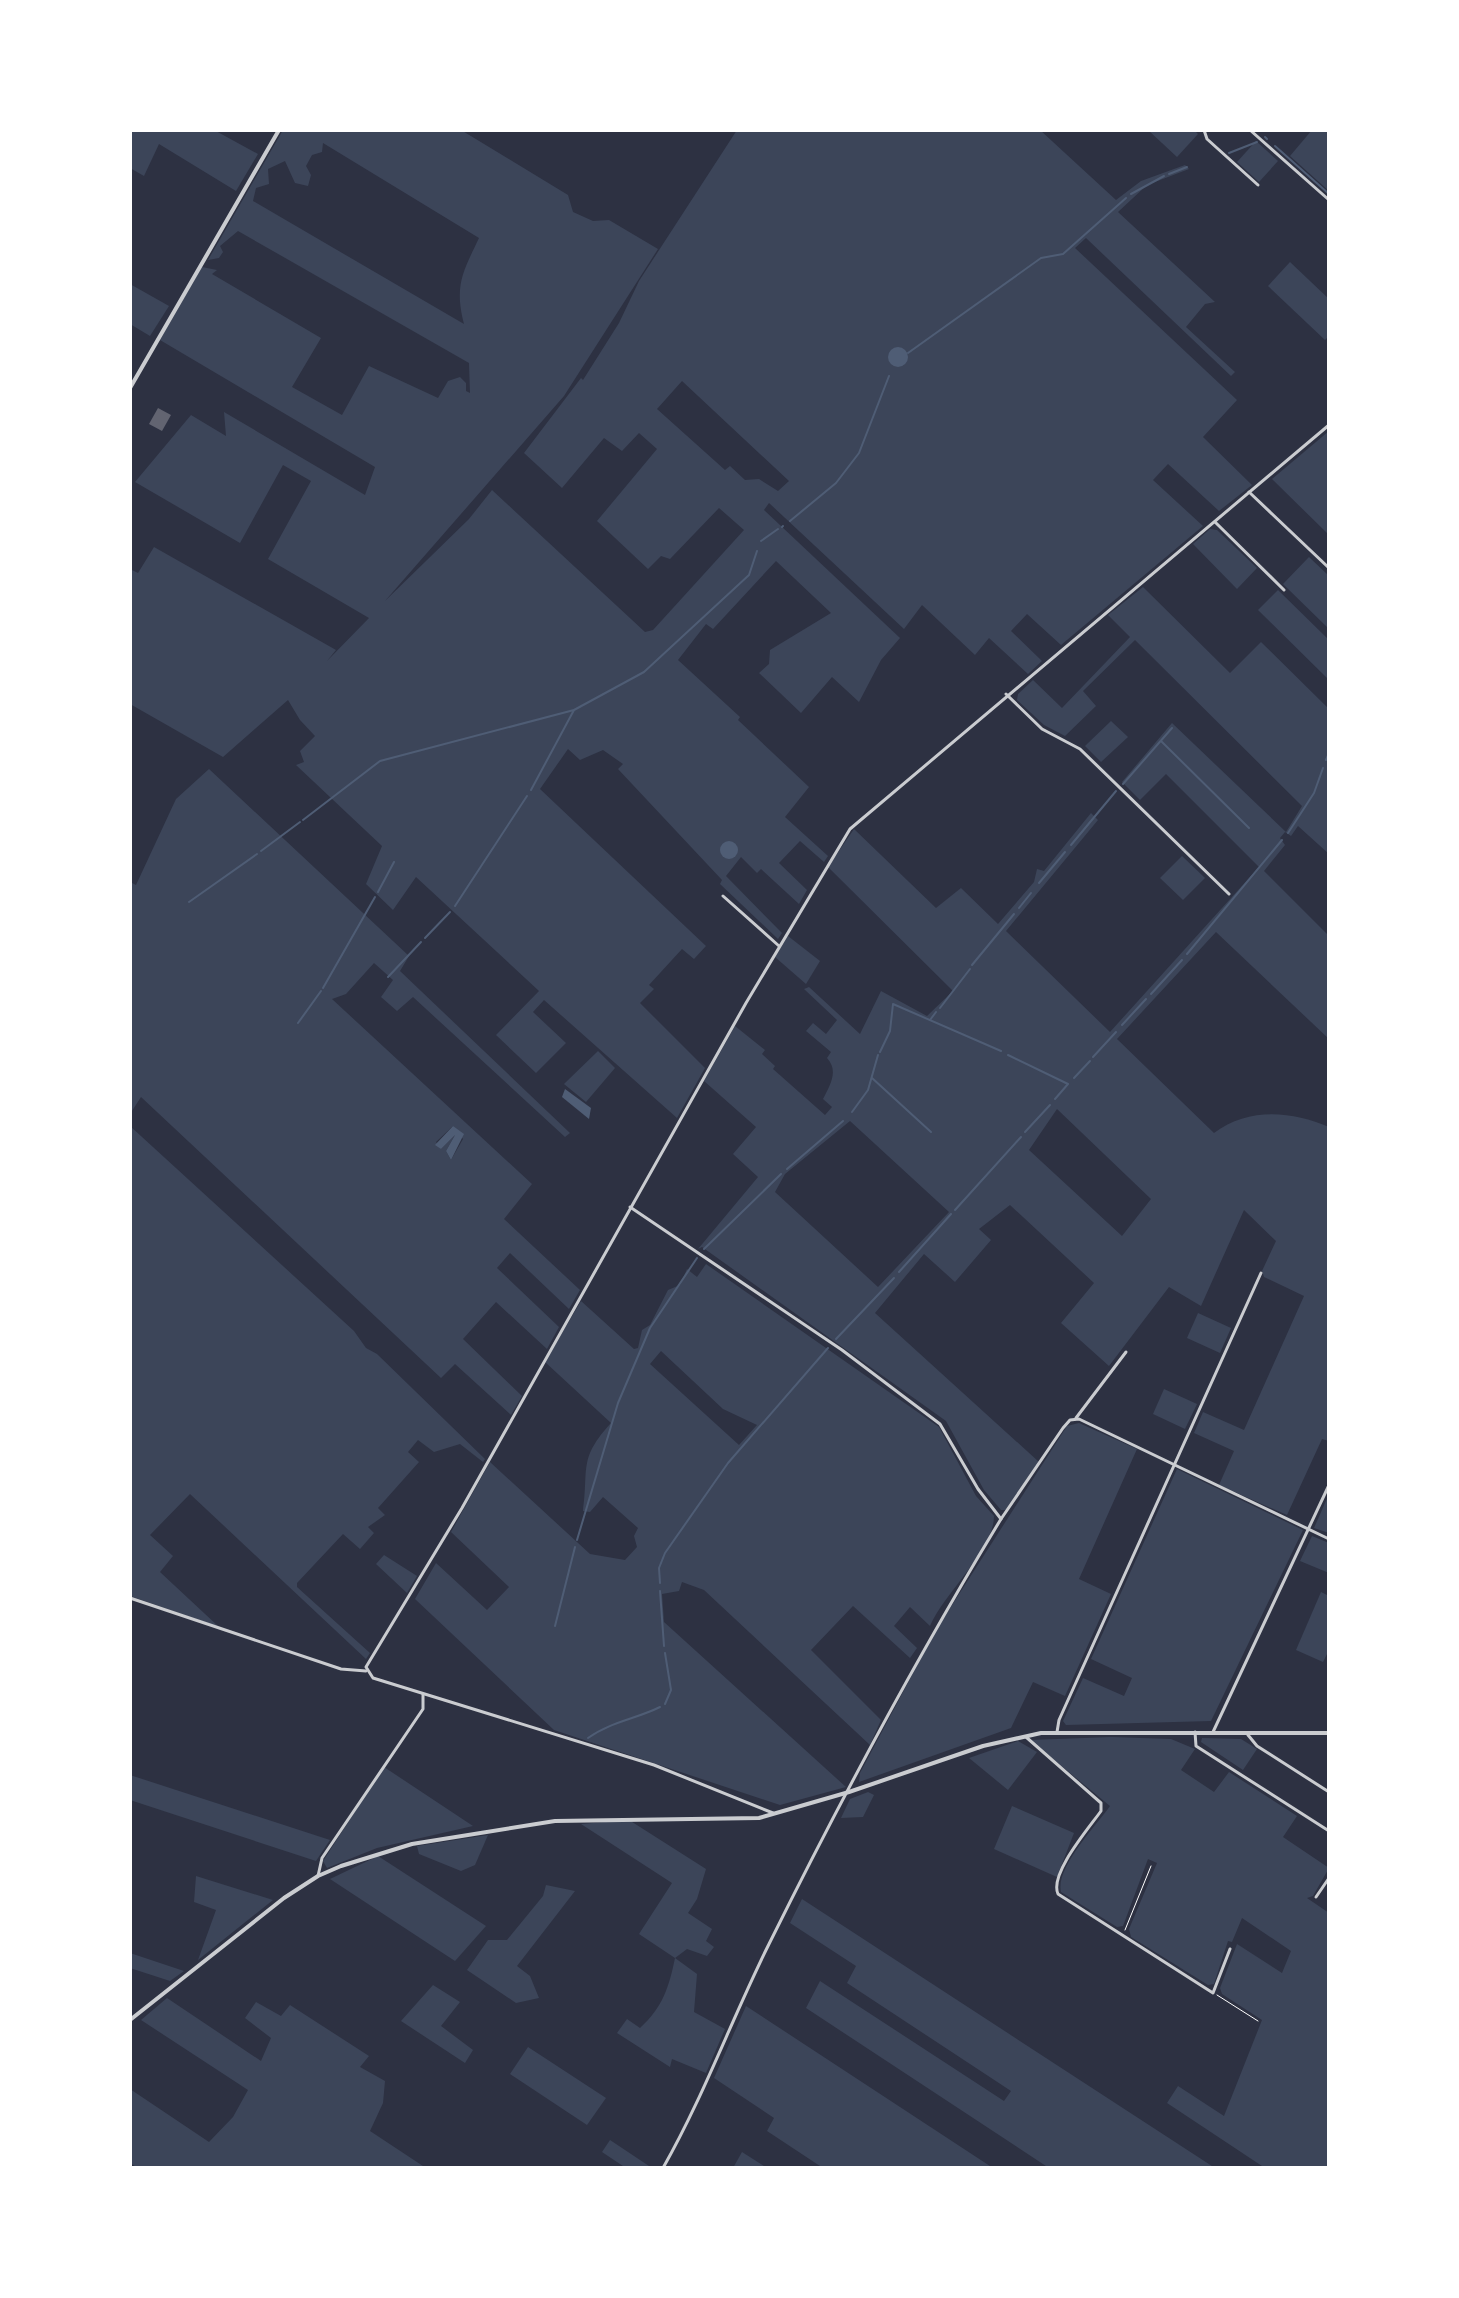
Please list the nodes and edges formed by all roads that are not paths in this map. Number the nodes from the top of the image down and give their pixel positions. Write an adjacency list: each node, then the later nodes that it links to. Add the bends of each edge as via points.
1 (279, 130): 8 (street)
2 (1203, 130): 6 (street)
3 (1250, 130): 5 (street)
4 (1264, 130): 5 (street)
5 (1258, 137): 7 (street)
6 (1258, 185)
7 (1329, 200)
8 (130, 388)
9 (1329, 425): 10 (street)
10 (1249, 492): 11 (street); 12 (street)
11 (1214, 521): 13 (street); 14 (street)
12 (1329, 568)
13 (1284, 590)
14 (1006, 694): 15 (street, via 1042,729 1080,749); 17 (street, via 850,829)
15 (1229, 894)
16 (723, 896): 17 (street)
17 (779, 946): 18 (street)
18 (630, 1206): 24 (street, via 829,1341 940,1424); 28 (street)
19 (1261, 1273): 22 (street)
20 (1126, 1352): 21 (street)
21 (1075, 1418): 22 (street); 24 (street)
22 (1177, 1463): 25 (street); 30 (street)
23 (1329, 1485): 25 (street)
24 (1001, 1519): 36 (street, via 923,1647)
25 (1309, 1531): 26 (street); 32 (street)
26 (1329, 1539)
27 (130, 1598): 28 (street, via 341,1669)
28 (366, 1671): 29 (street)
29 (423, 1694): 38 (street, via 654,1765); 40 (street, via 423,1709 322,1858)
30 (1057, 1732): 31 (street); 35 (street)
31 (1195, 1732): 32 (street); 39 (street, via 1196,1746)
32 (1213, 1732): 33 (street)
33 (1248, 1733): 34 (street); 37 (street, via 1257,1746)
34 (1329, 1733)
35 (1024, 1735): 36 (street); 43 (street, via 1101,1803 1101,1811 1068,1857 1057,1892 1213,1993)
36 (849, 1792): 38 (street); 45 (street, via 769,1944)
37 (1329, 1792)
38 (776, 1815): 40 (street, via 726,1821 555,1821 412,1844)
39 (1329, 1831)
40 (318, 1876): 44 (street)
41 (1329, 1878): 42 (street)
42 (1316, 1897)
43 (1230, 1949)
44 (130, 2020)
45 (663, 2168)

